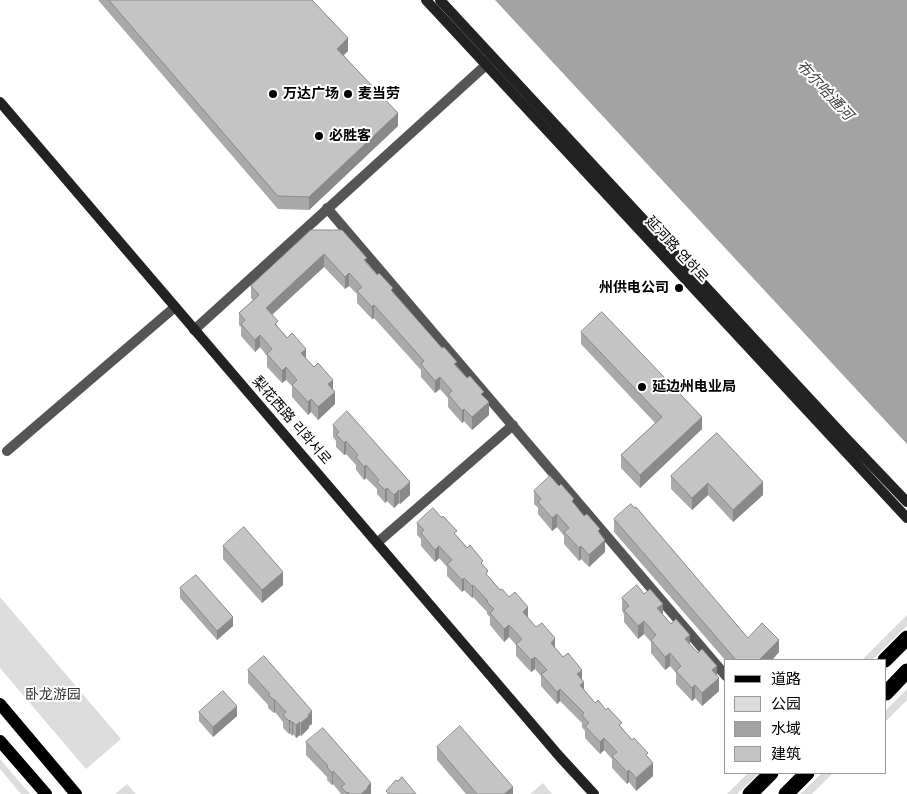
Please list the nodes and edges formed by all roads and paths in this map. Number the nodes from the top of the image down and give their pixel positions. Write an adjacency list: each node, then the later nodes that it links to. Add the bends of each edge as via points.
1 (426, 0): 3 (main road, 延河路 연하로)
2 (440, 0): 10 (main road, 延河路 연하로)
3 (486, 65): 5 (street); 11 (main road, 延河路 연하로)
4 (0, 102): 6 (main road, 梨花西路 리화서로)
5 (327, 208): 7 (street); 8 (street)
6 (175, 307): 7 (main road, 梨花西路 리화서로); 9 (street)
7 (194, 330): 12 (main road, 梨花西路 리화서로)
8 (514, 425): 12 (street); 16 (street)
9 (7, 451)
10 (907, 502)
11 (907, 518)
12 (376, 543): 20 (main road, 梨花西路 리화서로)
13 (907, 638): 14 (highway)
14 (885, 659)
15 (907, 671): 17 (highway)
16 (724, 674)
17 (887, 692)
18 (0, 704): 24 (main road)
19 (0, 740): 23 (main road)
20 (560, 757): 25 (main road, 梨花西路 리화서로); 26 (main road, 梨花西路 리화서로)
21 (770, 774): 27 (highway)
22 (806, 774): 28 (highway)
23 (46, 794)
24 (76, 794)
25 (587, 794)
26 (594, 794)
27 (750, 794)
28 (786, 794)

